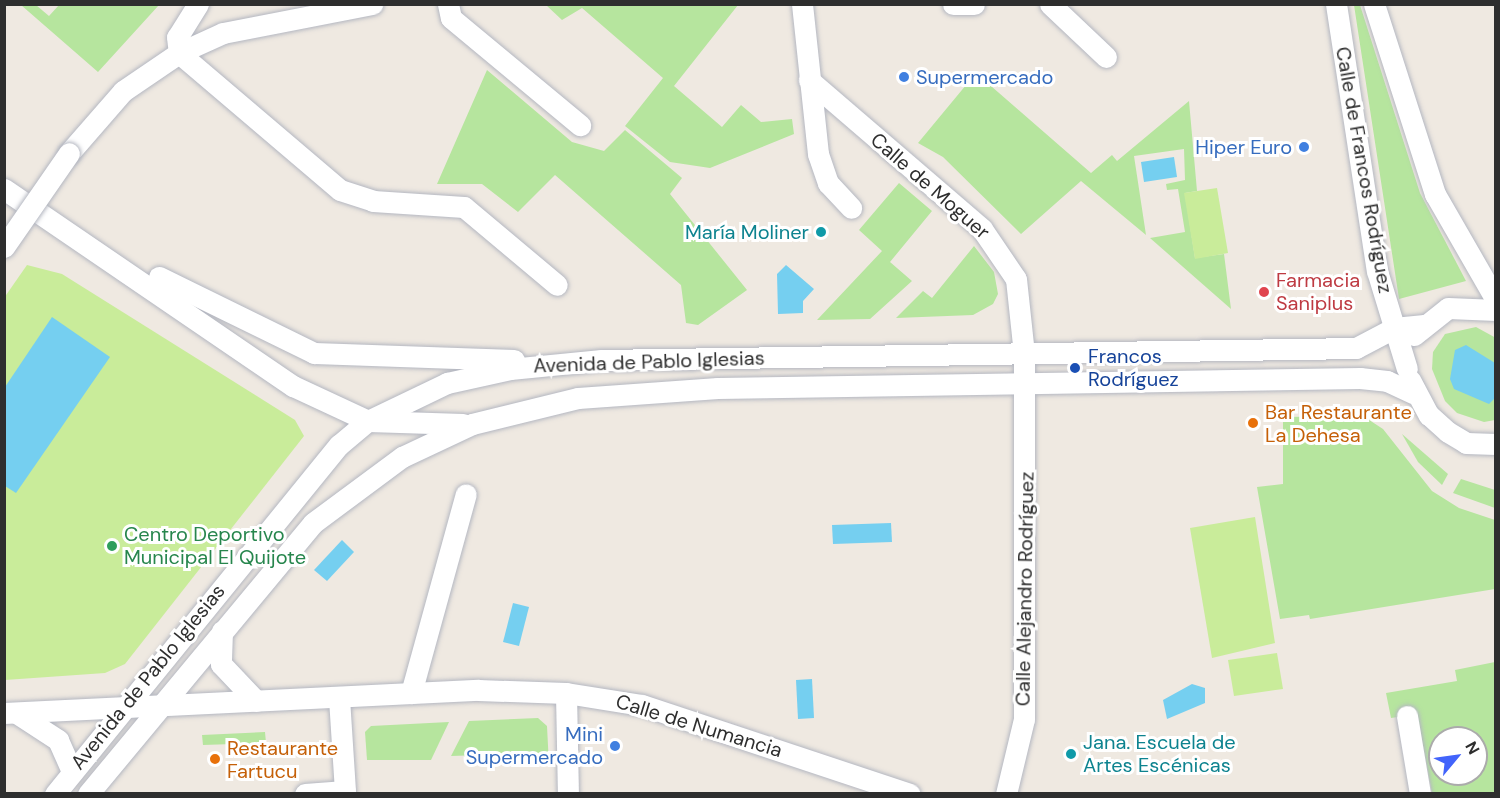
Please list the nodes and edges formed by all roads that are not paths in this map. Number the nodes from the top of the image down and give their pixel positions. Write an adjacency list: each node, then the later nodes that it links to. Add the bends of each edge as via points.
1 (198, 4): 10 (street, via 177,37)
2 (372, 4): 10 (street, via 223,33)
3 (448, 4): 13 (street, via 451,18)
4 (802, 4): 12 (street)
5 (953, 4): 6 (street)
6 (974, 4)
7 (1050, 4): 11 (street)
8 (1336, 4): 22 (street, Calle de Francos Rodríguez, via 1377,271)
9 (1374, 4): 19 (street, via 1435,194)
10 (179, 53): 17 (street, bridge, via 123,91 69,153); 18 (street, via 340,190 373,201 464,207)
11 (1106, 57)
12 (809, 80): 15 (street, via 823,171); 23 (street, Calle de Moguer, via 997,245 1020,293)
13 (580, 125)
14 (4, 189): 16 (street)
15 (851, 208)
16 (72, 231): 24 (street, via 264,334 314,353 361,359); 28 (street, via 293,386)
17 (4, 247)
18 (557, 285)
19 (1496, 300)
20 (1496, 310): 21 (street, via 1448,308)
21 (1422, 324): 22 (street, Avenida de Pablo Iglesias); 25 (street, via 1410,346)
22 (1394, 328): 23 (street, Avenida de Pablo Iglesias, via 1356,348); 25 (street, Calle de Francos Rodríguez)
23 (1024, 354): 24 (street, Avenida de Pablo Iglesias); 26 (street, Calle de Moguer)
24 (560, 362): 28 (street, Avenida de Pablo Iglesias, via 447,383)
25 (1407, 369): 27 (street, Calle de Francos Rodríguez)
26 (1025, 382): 27 (street, Avenida de Pablo Iglesias, via 1360,378); 29 (street, Avenida de Pablo Iglesias, via 718,388 613,395 578,398); 47 (street, Calle Alejandro Rodríguez, via 1024,719)
27 (1413, 393): 30 (street, via 1448,432 1466,443)
28 (368, 421): 29 (street); 38 (street, Avenida de Pablo Iglesias, via 326,459)
29 (472, 424): 32 (street, Avenida de Pablo Iglesias, via 402,457 330,507)
30 (1493, 447)
31 (466, 494): 33 (street)
32 (222, 631): 36 (street, via 221,664); 37 (street, Avenida de Pablo Iglesias)
33 (411, 693): 34 (street, Calle de Numancia); 35 (street, Calle de Numancia)
34 (566, 693): 45 (street); 46 (street, Calle de Numancia, via 653,708)
35 (339, 697): 36 (street, Calle de Numancia); 44 (street, via 345,791)
36 (256, 701): 37 (street, Calle de Numancia)
37 (160, 706): 38 (street, Calle de Numancia); 43 (street, Avenida de Pablo Iglesias)
38 (122, 709): 39 (street, Calle de Numancia); 41 (street, Avenida de Pablo Iglesias)
39 (10, 712): 41 (street, Calle de Numancia, via 52,734)
40 (1407, 716): 48 (street)
41 (72, 772): 42 (street, Avenida de Pablo Iglesias)
42 (55, 794)
43 (88, 794)
44 (305, 794)
45 (568, 794)
46 (910, 794)
47 (1006, 794)
48 (1420, 794)

